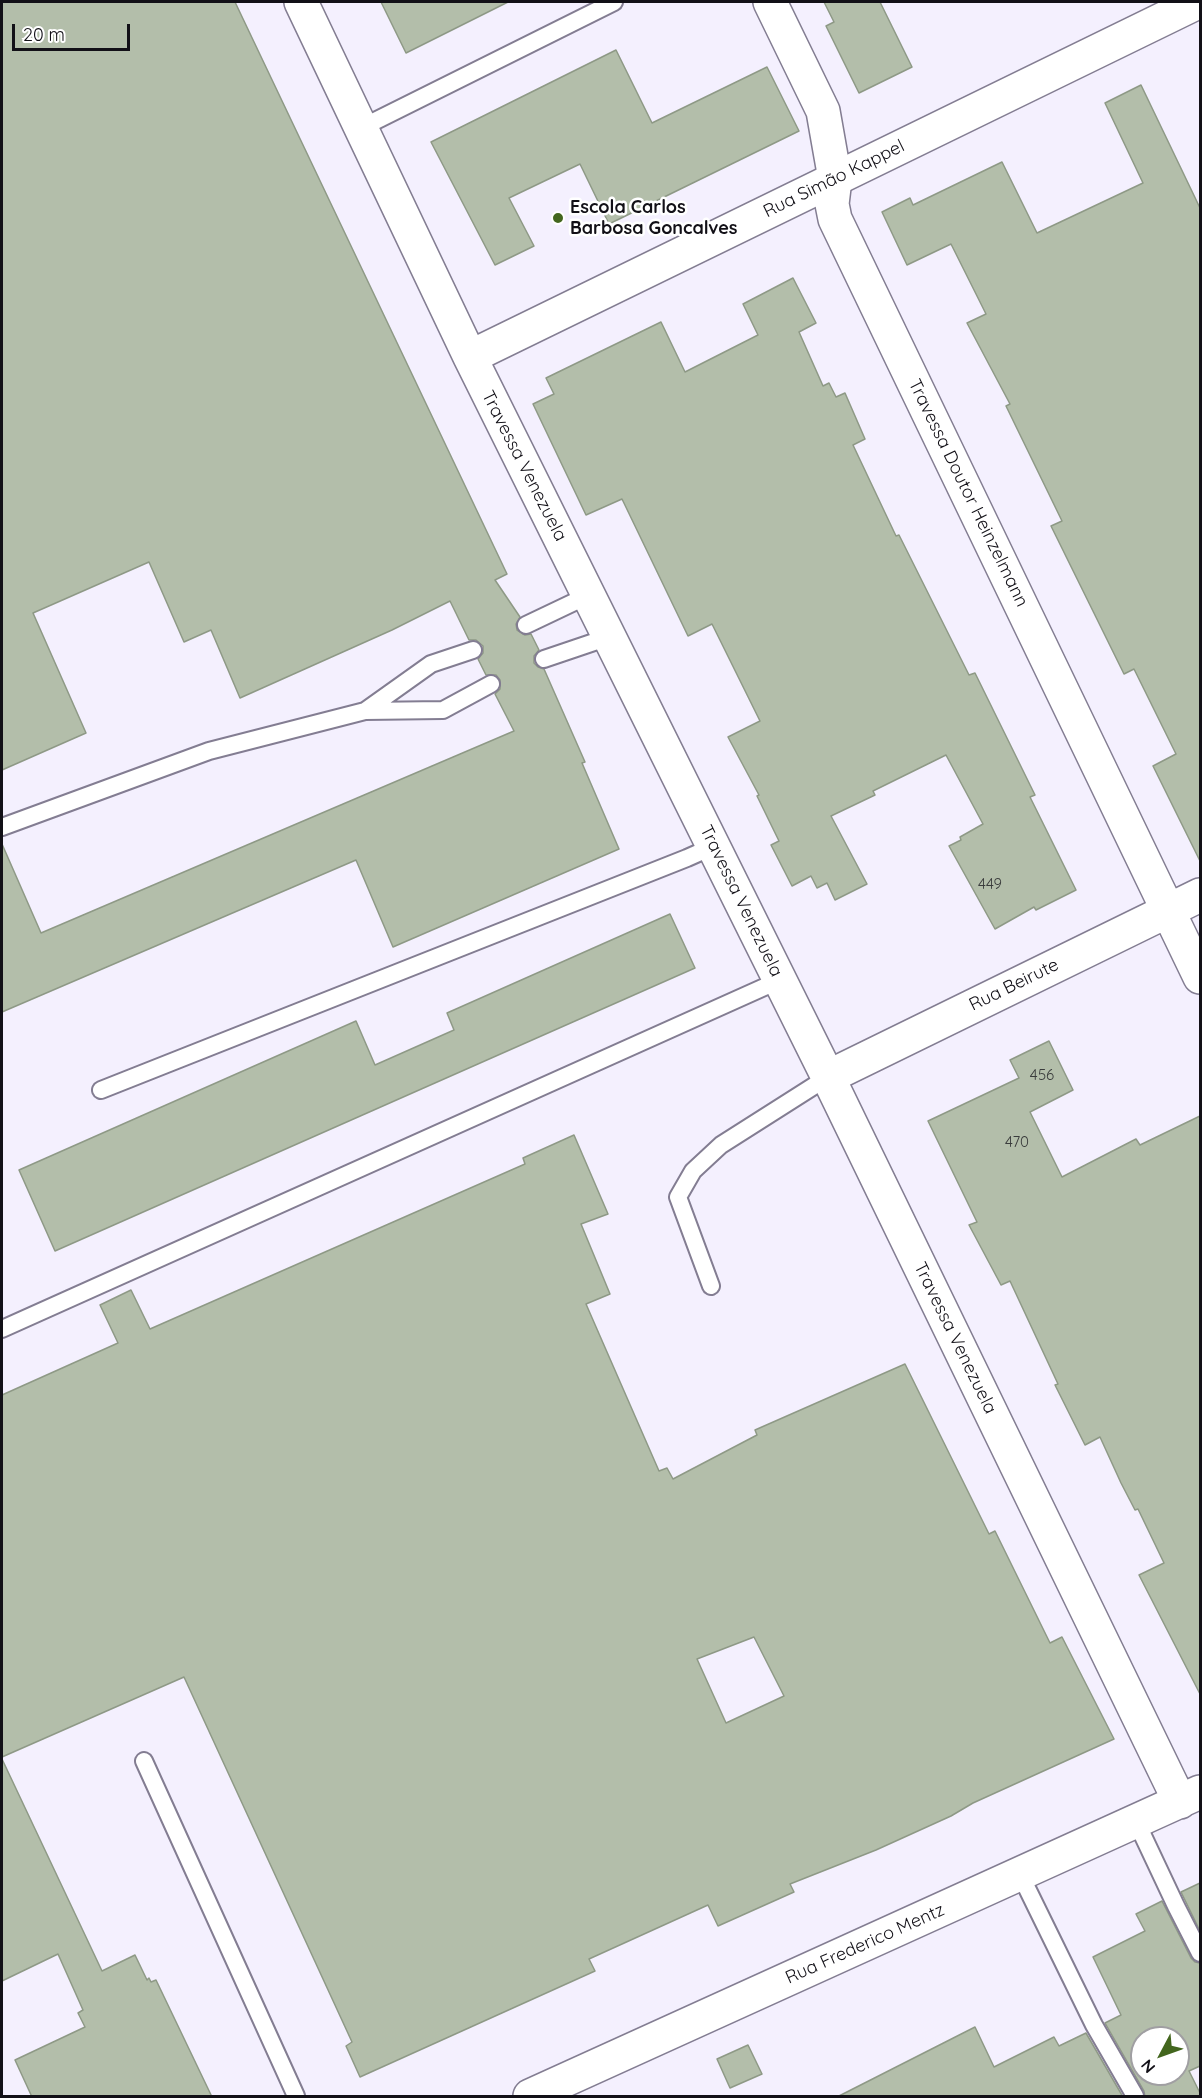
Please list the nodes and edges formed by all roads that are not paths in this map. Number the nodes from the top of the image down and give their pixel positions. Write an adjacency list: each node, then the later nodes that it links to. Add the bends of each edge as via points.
1 (301, 2): 5 (street, Travessa Venezuela)
2 (614, 2): 5 (lane)
3 (770, 2): 6 (street, Travessa Doutor Heinzelmann, via 823,111)
4 (1198, 2): 6 (street, Rua Simão Kappel)
5 (361, 128): 7 (street, Travessa Venezuela)
6 (835, 179): 7 (street, Rua Simão Kappel); 18 (street, Travessa Doutor Heinzelmann, via 835,219)
7 (470, 357): 8 (street, Travessa Venezuela)
8 (589, 595): 9 (lane); 10 (street, Travessa Venezuela)
9 (526, 625)
10 (609, 637): 12 (lane); 16 (street, Travessa Venezuela)
11 (473, 650): 14 (lane, via 431,664)
12 (544, 659)
13 (491, 684): 14 (lane, via 443,710)
14 (365, 711): 15 (lane, via 208,752)
15 (2, 827)
16 (714, 846): 20 (street, Travessa Venezuela); 22 (lane)
17 (1200, 895): 18 (street, Rua Beirute)
18 (1168, 910): 19 (street, Travessa Doutor Heinzelmann); 21 (street, Rua Beirute)
19 (1200, 977)
20 (780, 980): 21 (street, Travessa Venezuela); 24 (lane)
21 (828, 1077): 23 (lane, via 721,1145 693,1172 678,1197); 26 (street, Travessa Venezuela)
22 (101, 1090)
23 (711, 1286)
24 (2, 1329)
25 (144, 1761): 31 (lane)
26 (1190, 1797): 27 (street, Rua Frederico Mentz)
27 (1136, 1821): 28 (street, Rua Frederico Mentz); 29 (lane)
28 (1020, 1874): 30 (street, Rua Frederico Mentz); 33 (lane, via 1094,2025)
29 (1200, 1953)
30 (568, 2089): 32 (street, Rua Frederico Mentz)
31 (296, 2097)
32 (530, 2097)
33 (1135, 2097)

